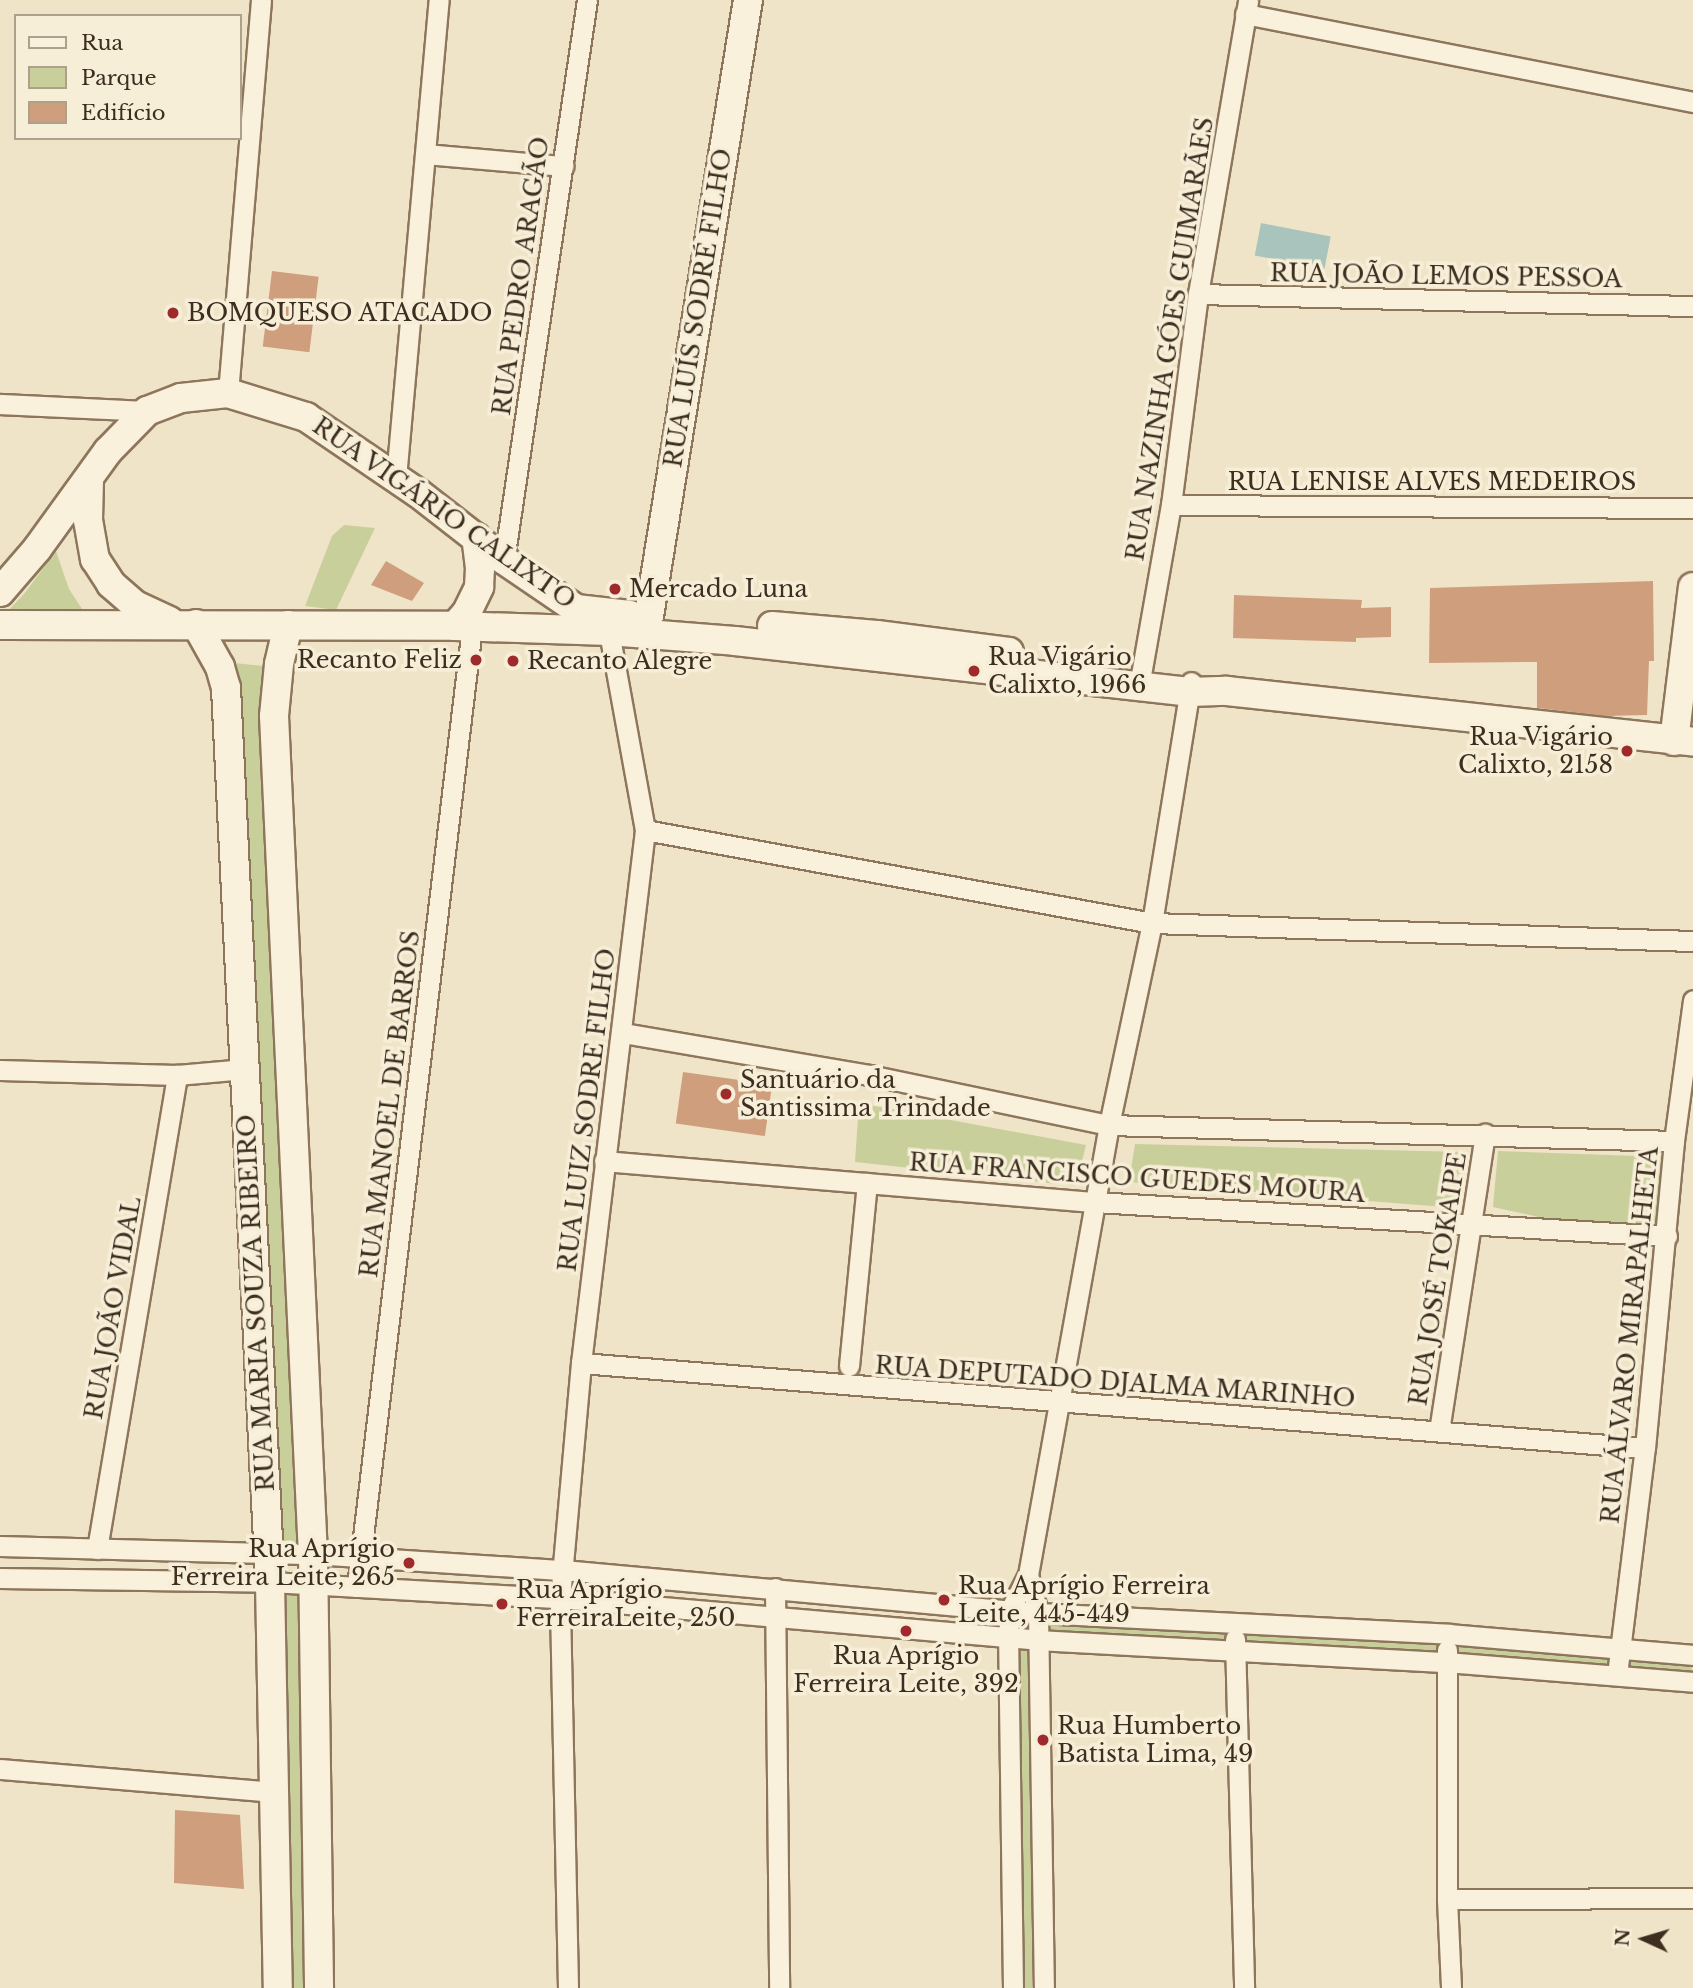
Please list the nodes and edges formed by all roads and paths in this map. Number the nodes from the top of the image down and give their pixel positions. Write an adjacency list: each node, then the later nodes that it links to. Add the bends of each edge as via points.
1 (261, 0): 11 (street)
2 (439, 0): 7 (street)
3 (587, 0): 8 (street, RUA PEDRO ARAGÃO)
4 (748, 0): 22 (street, RUA LUÍS SODRÉ FILHO)
5 (1247, 7): 6 (street); 9 (street, RUA NAZINHA GÓES GUIMARÃES)
6 (1693, 102)
7 (426, 155): 8 (street); 14 (street)
8 (563, 166): 19 (street, RUA PEDRO ARAGÃO)
9 (1198, 295): 10 (street, RUA JOÃO LEMOS PESSOA); 16 (street, RUA NAZINHA GÓES GUIMARÃES)
10 (1693, 306)
11 (228, 393): 13 (street, RUA VIGÁRIO CALIXTO, via 181,398); 14 (street, RUA VIGÁRIO CALIXTO, via 306,417)
12 (0, 404): 13 (street)
13 (148, 411): 15 (street, RUA VIGÁRIO CALIXTO, via 108,451)
14 (396, 478): 18 (street, RUA VIGÁRIO CALIXTO)
15 (89, 481): 21 (street, RUA VIGÁRIO CALIXTO); 23 (street, via 88,520 95,559 111,584 135,605)
16 (1171, 505): 17 (street, RUA LENISE ALVES MEDEIROS); 28 (street, RUA NAZINHA GÓES GUIMARÃES)
17 (1693, 508)
18 (476, 537): 19 (street, RUA VIGÁRIO CALIXTO); 26 (street, via 479,587)
19 (504, 560): 22 (street, RUA VIGÁRIO CALIXTO, via 576,608)
20 (1693, 587): 30 (street)
21 (0, 592)
22 (649, 617): 28 (street, RUA VIGÁRIO CALIXTO, via 877,635)
23 (186, 624): 24 (street, RUA VIGÁRIO CALIXTO); 25 (street, RUA VIGÁRIO CALIXTO); 36 (street, RUA MARIA SOUZA RIBEIRO, via 220,667 226,688)
24 (0, 625)
25 (288, 625): 26 (street, RUA VIGÁRIO CALIXTO); 54 (street, RUA MARIA SOUZA RIBEIRO, via 274,716)
26 (464, 627): 27 (street, RUA VIGÁRIO CALIXTO); 55 (street, RUA MANOEL DE BARROS)
27 (609, 631): 28 (street, RUA VIGÁRIO CALIXTO); 31 (street, RUA LUIZ SODRE FILHO)
28 (1141, 678): 29 (street, RUA VIGÁRIO CALIXTO)
29 (1190, 685): 30 (street, RUA VIGÁRIO CALIXTO); 32 (street)
30 (1683, 741)
31 (645, 830): 32 (street); 35 (street, RUA LUIZ SODRE FILHO)
32 (1152, 923): 33 (street); 39 (street)
33 (1693, 941)
34 (1693, 1000): 41 (street, RUA ÁLVARO MIRAPALHETA)
35 (622, 1033): 39 (street, via 869,1075); 42 (street, RUA LUIZ SODRE FILHO)
36 (244, 1069): 38 (street); 56 (street, RUA MARIA SOUZA RIBEIRO)
37 (0, 1070): 38 (street)
38 (177, 1075): 53 (street, RUA JOÃO VIDAL)
39 (1109, 1125): 40 (street); 44 (street)
40 (1485, 1134): 41 (street); 45 (street, RUA JOSÉ TOKAIPE)
41 (1674, 1141): 46 (street, RUA ÁLVARO MIRAPALHETA)
42 (604, 1161): 43 (street, RUA FRANCISCO GUEDES MOURA); 47 (street, RUA LUIZ SODRE FILHO)
43 (867, 1183): 44 (street, RUA FRANCISCO GUEDES MOURA); 48 (street)
44 (1095, 1202): 45 (street, RUA FRANCISCO GUEDES MOURA); 49 (street)
45 (1470, 1225): 46 (street, RUA FRANCISCO GUEDES MOURA); 50 (street, RUA JOSÉ TOKAIPE)
46 (1667, 1236): 51 (street, RUA ÁLVARO MIRAPALHETA)
47 (581, 1363): 49 (street, RUA DEPUTADO DJALMA MARINHO); 57 (street, RUA LUIZ SODRE FILHO)
48 (849, 1366)
49 (1059, 1403): 50 (street, RUA DEPUTADO DJALMA MARINHO); 58 (street)
50 (1439, 1431): 51 (street, RUA DEPUTADO DJALMA MARINHO)
51 (1645, 1448): 71 (street, RUA ÁLVARO MIRAPALHETA)
52 (0, 1546): 53 (street)
53 (97, 1549): 56 (street, via 179,1552)
54 (313, 1554): 55 (street); 56 (street); 60 (street, RUA MARIA SOUZA RIBEIRO)
55 (360, 1557): 57 (street); 61 (street, RUA MANOEL DE BARROS)
56 (269, 1569): 59 (street); 60 (street); 78 (street, RUA MARIA SOUZA RIBEIRO)
57 (563, 1570): 62 (street); 63 (street, RUA LUIZ SODRE FILHO)
58 (1028, 1576): 64 (street); 65 (street)
59 (0, 1578)
60 (314, 1586): 61 (street); 82 (street, RUA MARIA SOUZA RIBEIRO)
61 (357, 1587): 63 (street)
62 (775, 1588): 64 (street); 66 (street)
63 (560, 1598): 66 (street); 83 (street, RUA LUIZ SODRE FILHO)
64 (1010, 1610): 65 (street); 69 (street)
65 (1038, 1613): 67 (street); 70 (street)
66 (774, 1618): 69 (street); 84 (street)
67 (1235, 1624): 68 (street); 72 (street)
68 (1449, 1634): 71 (street); 74 (street)
69 (1008, 1637): 70 (street); 85 (street)
70 (1037, 1640): 72 (street); 86 (street)
71 (1619, 1647): 73 (street); 75 (street, RUA ÁLVARO MIRAPALHETA)
72 (1235, 1650): 74 (street); 87 (street)
73 (1693, 1655)
74 (1446, 1662): 75 (street); 80 (street)
75 (1617, 1675): 76 (street)
76 (1693, 1682)
77 (0, 1769): 78 (street)
78 (274, 1792): 81 (street, RUA MARIA SOUZA RIBEIRO)
79 (1693, 1898): 80 (street)
80 (1447, 1899): 88 (street)
81 (278, 1988)
82 (319, 1988)
83 (568, 1988)
84 (779, 1988)
85 (1013, 1988)
86 (1044, 1988)
87 (1244, 1988)
88 (1451, 1988)

